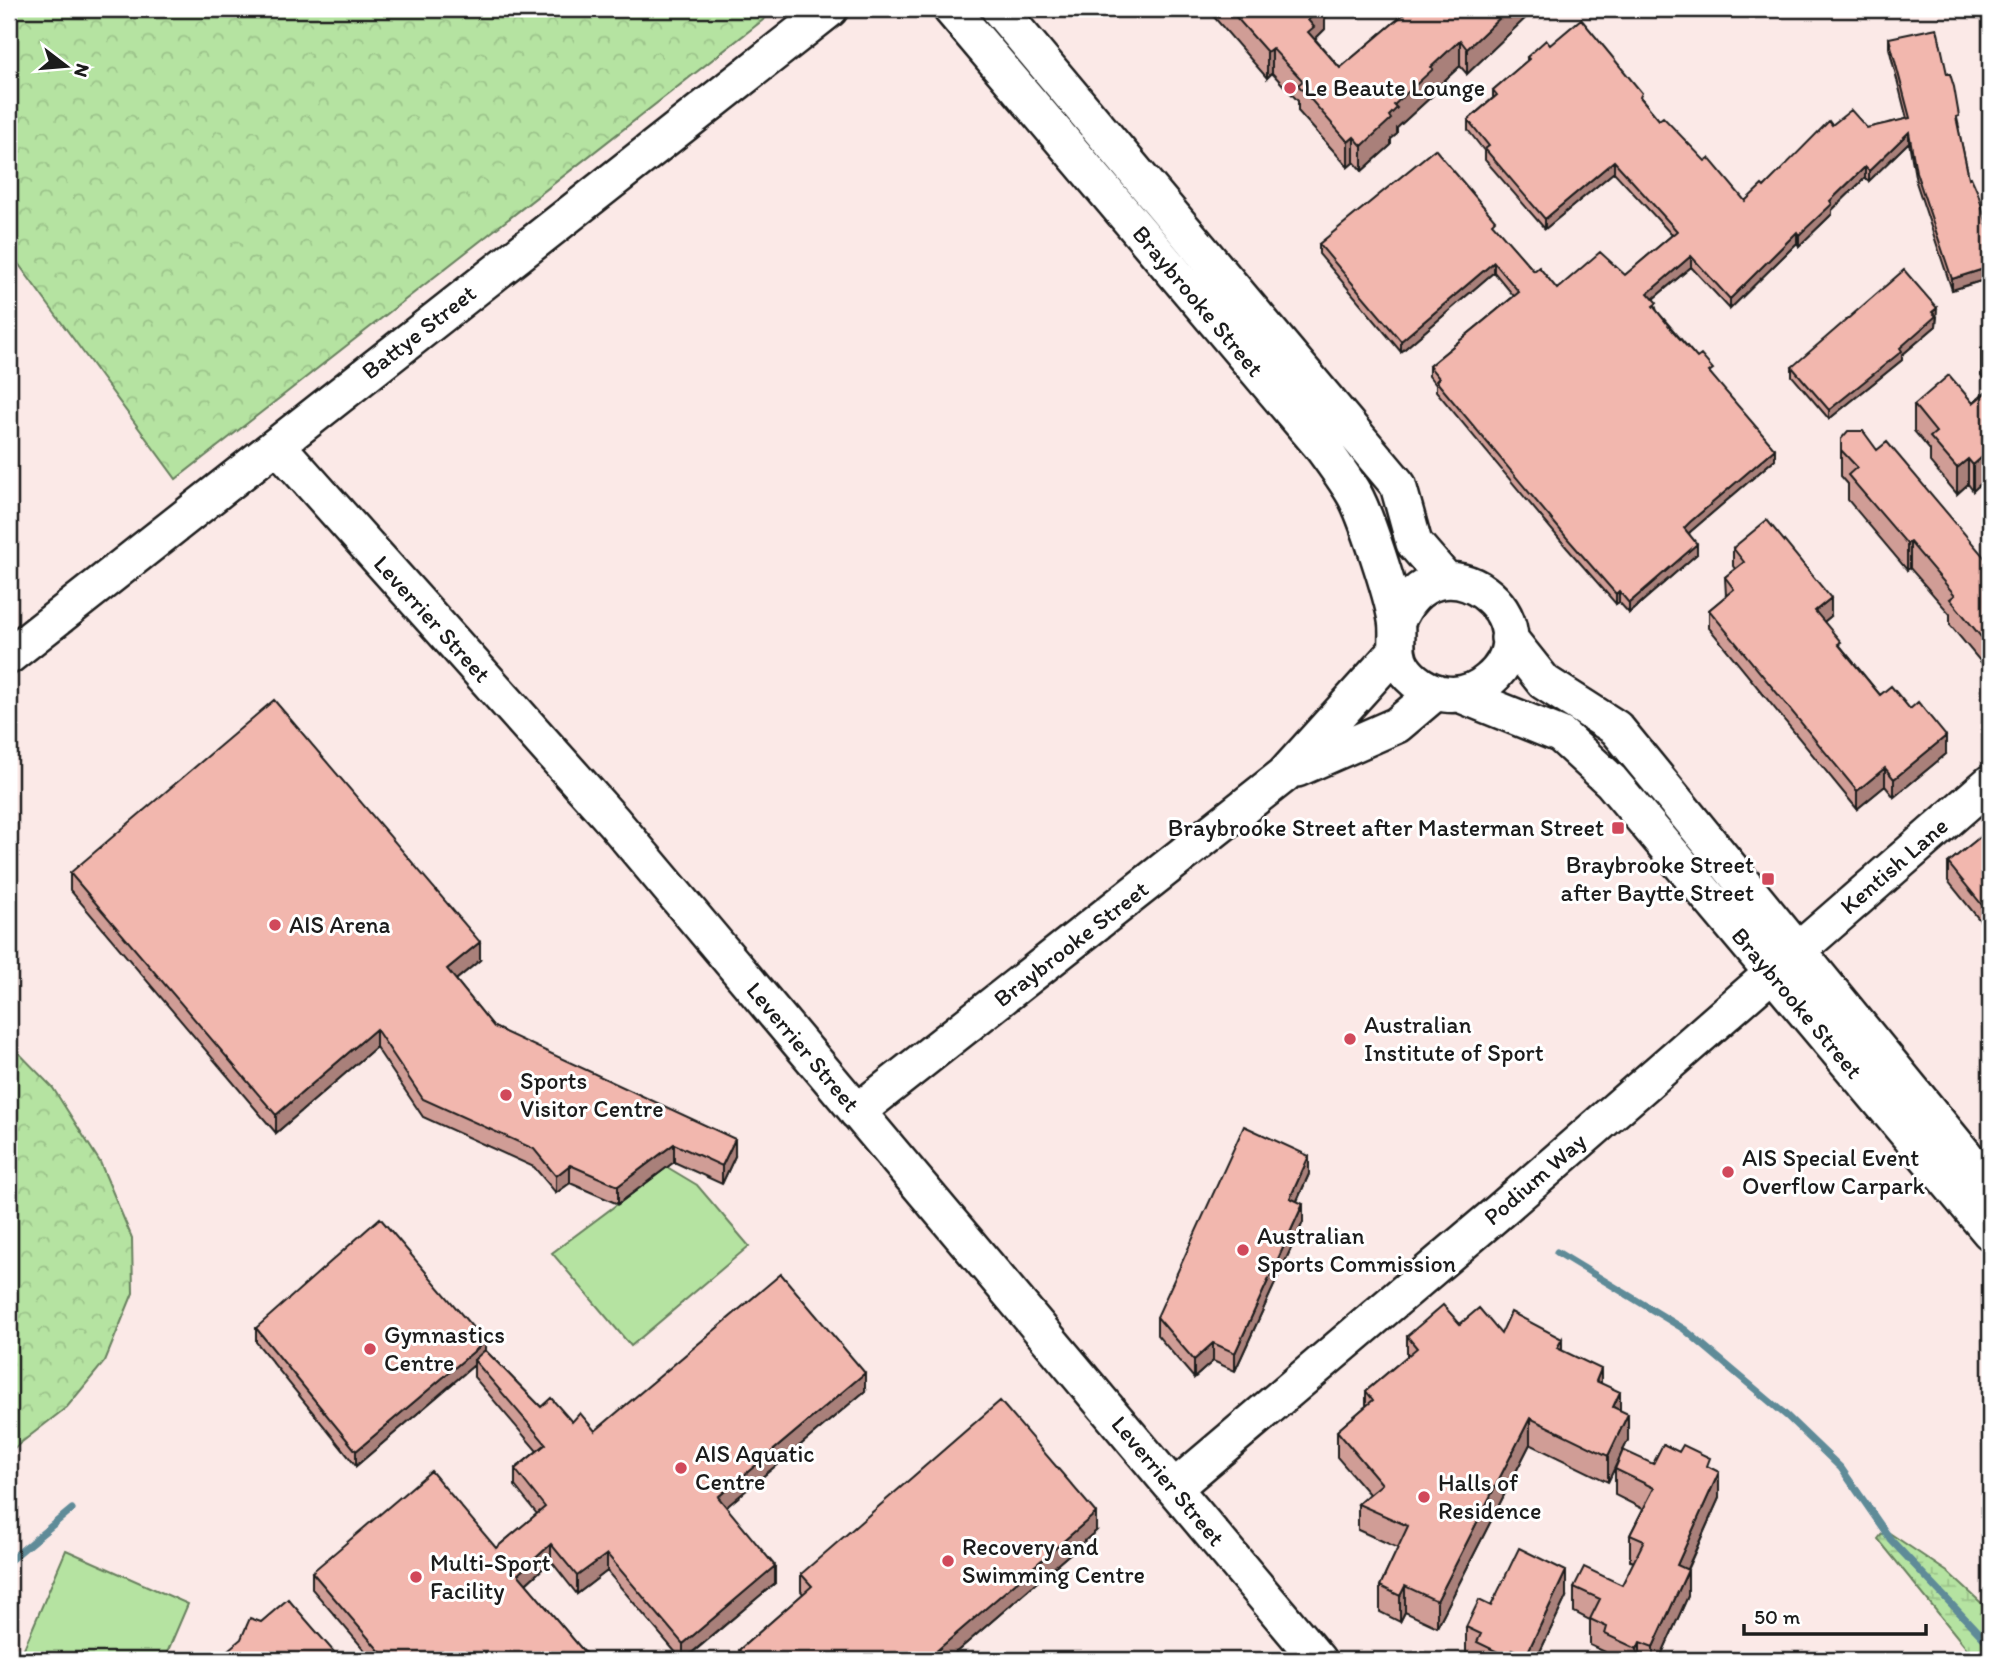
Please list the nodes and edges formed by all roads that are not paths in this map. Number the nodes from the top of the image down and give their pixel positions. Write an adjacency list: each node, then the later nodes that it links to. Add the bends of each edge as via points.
1 (830, 9): 5 (street, Battye Street)
2 (951, 9): 4 (street, Braybrooke Street)
3 (999, 9): 4 (street, Braybrooke Street)
4 (1335, 435): 6 (street, Braybrooke Street, via 1398,485 1414,543); 7 (street, Braybrooke Street)
5 (277, 444): 9 (street, Battye Street); 15 (street, Leverrier Street, via 622,831)
6 (1446, 580): 7 (street, via 1420,589 1410,598); 8 (street, via 1485,590 1503,611)
7 (1397, 636): 10 (street, via 1411,677); 11 (street, Braybrooke Street)
8 (1509, 638): 10 (street, via 1507,652 1484,685); 13 (street, Braybrooke Street, via 1544,682 1615,728)
9 (10, 652)
10 (1447, 693): 11 (street, Braybrooke Street, via 1397,725); 14 (street, Braybrooke Street, via 1561,735 1611,781)
11 (1284, 775): 15 (street, Braybrooke Street)
12 (1990, 783): 13 (street, Kentish Lane)
13 (1798, 949): 14 (street, Podium Way); 16 (street, Braybrooke Street)
14 (1772, 972): 17 (street, Braybrooke Street); 18 (street, Podium Way)
15 (858, 1112): 18 (street, Leverrier Street)
16 (1990, 1186)
17 (1990, 1232)
18 (1174, 1488): 19 (street, Leverrier Street)
19 (1318, 1660)

